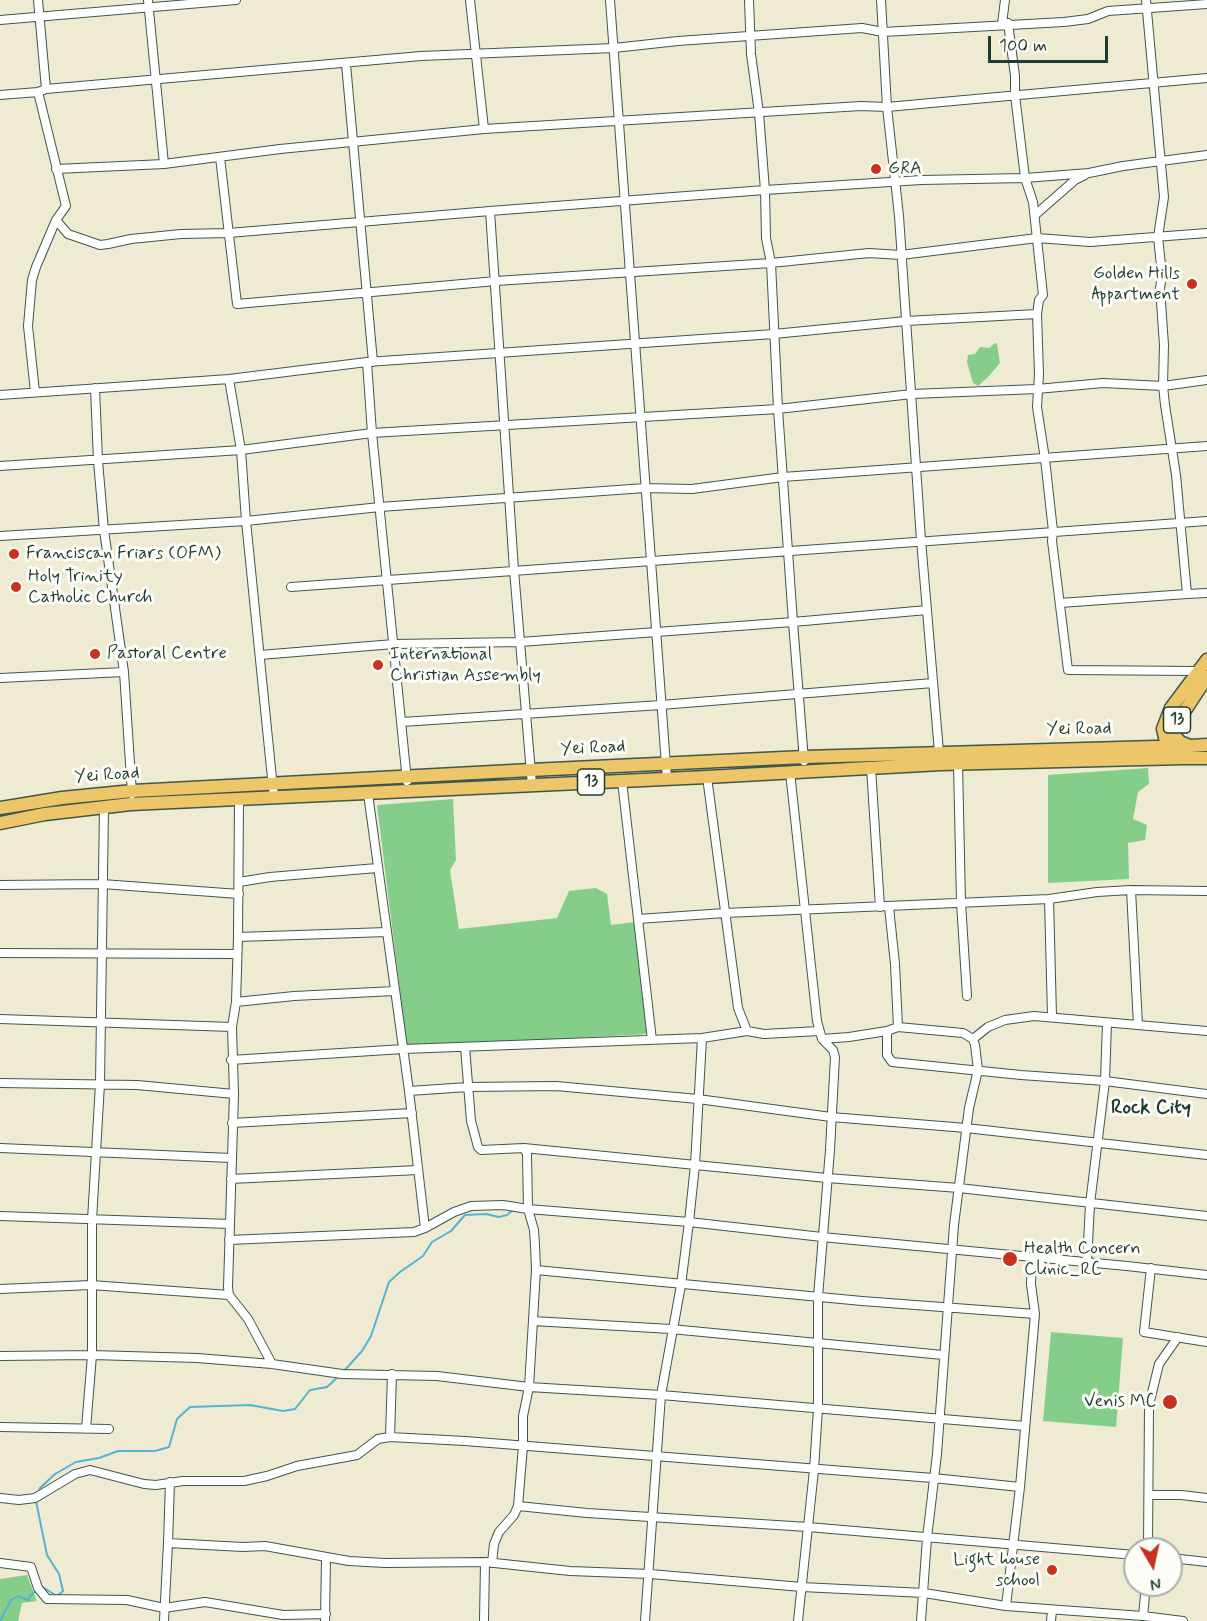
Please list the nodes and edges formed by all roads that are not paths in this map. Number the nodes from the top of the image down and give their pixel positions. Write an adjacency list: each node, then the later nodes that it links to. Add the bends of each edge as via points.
1 (38, 0): 11 (street)
2 (236, 0): 8 (street)
3 (470, 0): 17 (street)
4 (610, 0): 16 (street)
5 (748, 0): 15 (street)
6 (881, 0): 14 (street)
7 (1005, 0): 13 (street)
8 (148, 4): 11 (street); 20 (street)
9 (1147, 4): 10 (street); 13 (street, via 1088,19); 21 (street)
10 (1207, 4)
11 (40, 16): 12 (street); 22 (street)
12 (0, 21)
13 (1005, 24): 14 (street); 24 (street)
14 (883, 32): 15 (street, via 862,28); 25 (street)
15 (750, 36): 16 (street); 26 (street)
16 (614, 48): 17 (street); 27 (street)
17 (475, 54): 18 (street); 28 (street)
18 (346, 64): 20 (street); 29 (street)
19 (1207, 78): 21 (street)
20 (155, 80): 22 (street); 33 (street)
21 (1154, 82): 24 (street); 32 (street)
22 (42, 91): 23 (street); 34 (street)
23 (0, 95)
24 (1015, 95): 25 (street); 36 (street)
25 (887, 107): 26 (street); 37 (street)
26 (759, 112): 27 (street); 38 (street)
27 (619, 122): 28 (street); 39 (street)
28 (484, 129): 29 (street)
29 (352, 143): 31 (street); 43 (street)
30 (1207, 155): 32 (street)
31 (220, 157): 33 (street); 44 (street)
32 (1162, 160): 35 (street); 46 (street, via 1164,197)
33 (164, 164): 34 (street)
34 (56, 169): 42 (street, via 66,206)
35 (1089, 173): 36 (street); 41 (street, via 1075,180)
36 (1025, 178): 37 (street); 41 (street)
37 (896, 182): 38 (street); 48 (street)
38 (765, 190): 39 (street); 49 (street)
39 (625, 201): 40 (street); 50 (street)
40 (490, 211): 43 (street); 51 (street)
41 (1035, 215): 47 (street)
42 (56, 220): 44 (street, via 68,234 100,245 147,237); 64 (street, via 32,280 28,326)
43 (359, 221): 44 (street); 52 (street)
44 (228, 233): 52 (street, via 237,304)
45 (1207, 233): 46 (street)
46 (1158, 237): 47 (street, via 1090,242); 61 (street)
47 (1037, 238): 48 (street); 53 (street, via 1043,295)
48 (901, 255): 49 (street, via 869,253); 54 (street)
49 (771, 263): 50 (street); 55 (street)
50 (630, 272): 51 (street); 56 (street)
51 (496, 281): 52 (street); 57 (street)
52 (367, 293): 58 (street)
53 (1037, 314): 54 (street); 63 (street)
54 (906, 321): 55 (street); 65 (street)
55 (774, 334): 56 (street); 67 (street)
56 (635, 342): 57 (street); 68 (street)
57 (500, 352): 58 (street); 69 (street)
58 (370, 362): 59 (street); 70 (street)
59 (229, 379): 62 (street); 73 (street)
60 (1207, 380): 61 (street)
61 (1163, 386): 63 (street, via 1103,383); 72 (street)
62 (95, 388): 64 (street); 75 (street)
63 (1037, 389): 65 (street); 74 (street)
64 (35, 392): 66 (street)
65 (912, 394): 67 (street); 77 (street)
66 (0, 395)
67 (778, 408): 68 (street); 78 (street)
68 (640, 417): 69 (street); 79 (street)
69 (504, 426): 70 (street); 80 (street)
70 (372, 433): 73 (street); 81 (street)
71 (1207, 446): 72 (street)
72 (1171, 449): 74 (street); 84 (street)
73 (241, 450): 75 (street); 82 (street)
74 (1045, 459): 77 (street); 86 (street)
75 (98, 461): 76 (street); 85 (street)
76 (0, 466)
77 (917, 468): 78 (street); 88 (street)
78 (783, 477): 79 (street, via 692,489); 89 (street)
79 (645, 488): 80 (street); 90 (street)
80 (509, 498): 81 (street); 91 (street)
81 (380, 507): 82 (street); 92 (street)
82 (246, 521): 85 (street); 102 (street)
83 (1207, 521): 84 (street)
84 (1180, 522): 86 (street); 94 (street)
85 (104, 530): 87 (street); 104 (street)
86 (1053, 531): 88 (street); 96 (street)
87 (0, 536)
88 (921, 540): 89 (street); 97 (street)
89 (788, 550): 90 (street); 98 (street)
90 (650, 560): 91 (street); 99 (street)
91 (514, 570): 92 (street); 100 (street)
92 (387, 579): 93 (street); 101 (street)
93 (291, 587)
94 (1187, 594): 95 (street); 96 (street)
95 (1207, 594)
96 (1060, 603): 105 (street, via 1068,669)
97 (927, 610): 98 (street); 107 (street)
98 (793, 621): 99 (street); 108 (street)
99 (655, 631): 100 (street); 109 (street)
100 (520, 642): 101 (street); 110 (street)
101 (394, 644): 102 (street); 111 (street)
102 (260, 655): 132 (street)
103 (1207, 660): 113 (main road, via 1168,713 1163,729)
104 (124, 672): 106 (street); 130 (street)
105 (1202, 674): 114 (main road, 13, via 1174,727 1180,742)
106 (0, 678)
107 (933, 683): 108 (street); 115 (street)
108 (798, 694): 109 (street); 116 (street)
109 (661, 705): 110 (street); 120 (street)
110 (526, 714): 111 (street); 122 (street)
111 (402, 722): 125 (street)
112 (1207, 745): 114 (main road, 13)
113 (1167, 746): 114 (main road, Yei Road); 115 (main road, Yei Road); 117 (main road)
114 (1190, 746)
115 (939, 752): 116 (main road, Yei Road)
116 (804, 757): 120 (main road, Yei Road); 123 (street)
117 (1183, 758): 118 (main road, Yei Road); 119 (main road, Yei Road / 13)
118 (1207, 758)
119 (958, 763): 121 (main road, Yei Road / 13); 147 (street)
120 (666, 764): 122 (main road, Yei Road); 127 (street)
121 (871, 768): 123 (main road, Yei Road / 13); 148 (street)
122 (531, 770): 125 (main road, Yei Road); 129 (street)
123 (805, 771): 124 (main road, Yei Road / 13)
124 (790, 772): 126 (main road, Yei Road / 13); 150 (street)
125 (407, 777): 131 (street); 132 (main road, Yei Road)
126 (707, 777): 127 (main road, Yei Road / 13); 151 (street)
127 (667, 779): 128 (main road, Yei Road / 13)
128 (622, 781): 129 (main road, Yei Road / 13); 152 (street)
129 (532, 785): 131 (main road, Yei Road / 13)
130 (133, 791): 132 (main road, Yei Road); 135 (street); 137 (main road, Yei Road)
131 (409, 791): 133 (main road, Yei Road / 13)
132 (274, 792): 133 (main road, Yei Road / 13); 134 (main road, Yei Road / 13)
133 (368, 794): 139 (street)
134 (239, 800): 135 (main road, Yei Road / 13); 140 (street)
135 (131, 804): 136 (main road, Yei Road / 13)
136 (104, 807): 138 (main road, Yei Road / 13); 141 (street)
137 (0, 808)
138 (0, 823)
139 (377, 868): 140 (street); 153 (street)
140 (239, 882): 145 (street)
141 (102, 884): 142 (street); 145 (street); 155 (street)
142 (0, 885)
143 (1131, 890): 144 (street); 146 (street); 165 (street)
144 (1207, 891)
145 (239, 894): 154 (street)
146 (1049, 899): 147 (street); 161 (street)
147 (962, 903): 149 (street); 159 (street)
148 (880, 907): 149 (street); 150 (street)
149 (889, 907): 167 (street)
150 (804, 910): 151 (street); 169 (street)
151 (724, 913): 152 (street); 168 (street, via 738,1008)
152 (638, 919): 175 (street)
153 (387, 932): 154 (street); 158 (street)
154 (238, 938): 157 (street)
155 (101, 952): 156 (street); 157 (street); 163 (street)
156 (0, 953)
157 (237, 954): 160 (street)
158 (395, 991): 160 (street); 177 (street)
159 (967, 996)
160 (236, 1002): 166 (street)
161 (1052, 1016): 164 (street); 174 (street, via 1005,1020)
162 (0, 1019): 163 (street)
163 (100, 1023): 166 (street); 182 (street)
164 (1107, 1023): 165 (street); 180 (street)
165 (1138, 1025): 171 (street)
166 (232, 1026): 178 (street)
167 (898, 1027): 170 (street); 174 (street, via 963,1033)
168 (747, 1031): 169 (street); 172 (street)
169 (819, 1031): 173 (street)
170 (887, 1031): 173 (street); 179 (street, via 887,1055 892,1062)
171 (1207, 1031)
172 (702, 1038): 175 (street); 187 (street)
173 (822, 1039): 189 (street, via 835,1057)
174 (973, 1039): 179 (street)
175 (652, 1040): 176 (street)
176 (465, 1047): 177 (street); 183 (street)
177 (404, 1049): 178 (street); 184 (street)
178 (231, 1060): 185 (street)
179 (978, 1070): 180 (street); 191 (street)
180 (1105, 1081): 186 (street); 192 (street)
181 (0, 1083): 182 (street)
182 (100, 1084): 185 (street); 195 (street)
183 (468, 1087): 184 (street); 187 (street, via 556,1086); 194 (street, via 478,1147)
184 (409, 1091): 188 (street)
185 (234, 1094): 190 (street)
186 (1207, 1094)
187 (698, 1099): 189 (street); 198 (street)
188 (412, 1113): 190 (street); 199 (street)
189 (831, 1117): 191 (street); 200 (street)
190 (232, 1123): 197 (street)
191 (966, 1128): 192 (street); 202 (street)
192 (1097, 1143): 196 (street); 203 (street)
193 (0, 1148): 195 (street)
194 (524, 1148): 198 (street); 204 (street)
195 (97, 1153): 197 (street); 207 (street)
196 (1207, 1155)
197 (231, 1158): 201 (street)
198 (695, 1165): 200 (street); 208 (street)
199 (418, 1170): 201 (street); 210 (street)
200 (827, 1178): 202 (street); 211 (street)
201 (231, 1179): 209 (street)
202 (959, 1188): 203 (street); 213 (street)
203 (1090, 1204): 206 (street); 215 (street)
204 (528, 1209): 208 (street); 210 (street, via 471,1206); 217 (street, via 534,1230)
205 (0, 1216): 207 (street)
206 (1207, 1216)
207 (92, 1220): 209 (street); 219 (street)
208 (689, 1222): 211 (street); 220 (street)
209 (230, 1224): 212 (street)
210 (425, 1228): 212 (street, via 394,1234)
211 (822, 1238): 213 (street); 223 (street)
212 (229, 1240): 222 (street)
213 (952, 1248): 214 (street); 224 (street)
214 (1032, 1257): 215 (street); 225 (street, via 1030,1284)
215 (1087, 1262): 216 (street)
216 (1151, 1268): 218 (street); 228 (street, via 1144,1332)
217 (536, 1270): 220 (street); 226 (street)
218 (1207, 1275)
219 (91, 1285): 221 (street); 222 (street); 231 (street)
220 (681, 1285): 223 (street); 227 (street)
221 (0, 1289)
222 (229, 1295): 234 (street, via 248,1319)
223 (818, 1297): 224 (street); 230 (street)
224 (946, 1308): 225 (street); 232 (street)
225 (1035, 1314): 240 (street)
226 (533, 1321): 227 (street); 236 (street)
227 (672, 1329): 230 (street); 237 (street)
228 (1178, 1337): 229 (street); 251 (street, via 1160,1364 1149,1405)
229 (1207, 1339)
230 (818, 1344): 232 (street); 238 (street)
231 (92, 1355): 233 (street); 234 (street); 242 (street)
232 (943, 1355): 239 (street)
233 (0, 1356)
234 (272, 1364): 235 (street, via 342,1374)
235 (393, 1374): 236 (street); 244 (street)
236 (530, 1387): 237 (street); 245 (street)
237 (661, 1395): 238 (street); 246 (street)
238 (818, 1408): 239 (street); 247 (street)
239 (939, 1418): 240 (street); 248 (street)
240 (1025, 1426): 250 (street)
241 (0, 1427): 242 (street)
242 (86, 1429): 243 (street)
243 (109, 1429)
244 (390, 1437): 245 (street); 249 (street, via 378,1439 357,1455 297,1466 256,1479)
245 (523, 1446): 246 (street); 254 (street)
246 (657, 1457): 247 (street); 255 (street)
247 (814, 1470): 248 (street); 256 (street)
248 (933, 1478): 250 (street); 258 (street)
249 (170, 1482): 252 (street, via 144,1484 90,1470 75,1474 35,1498); 259 (street)
250 (1020, 1487): 260 (street)
251 (1149, 1495): 253 (street); 257 (street)
252 (0, 1498)
253 (1207, 1498)
254 (518, 1506): 255 (street); 264 (street, via 499,1532)
255 (652, 1516): 256 (street); 267 (street)
256 (808, 1527): 258 (street); 268 (street)
257 (1148, 1537)
258 (927, 1538): 260 (street); 269 (street)
259 (168, 1543): 262 (street, via 265,1546); 272 (street)
260 (1013, 1544): 261 (street); 271 (street)
261 (1123, 1554)
262 (326, 1557): 264 (street, via 385,1563); 275 (street)
263 (1183, 1559): 265 (street)
264 (488, 1562): 267 (street); 277 (street)
265 (1207, 1562)
266 (0, 1563): 272 (street, via 31,1567 38,1588 47,1599 127,1600)
267 (650, 1574): 268 (street); 278 (street)
268 (802, 1587): 269 (street); 279 (street)
269 (924, 1593): 271 (street); 280 (street)
270 (1145, 1597): 274 (street)
271 (1006, 1606): 273 (street)
272 (164, 1608): 275 (street, via 205,1602); 276 (street)
273 (1052, 1610): 274 (street); 281 (street)
274 (1143, 1616): 282 (street)
275 (325, 1618)
276 (164, 1621)
277 (484, 1621)
278 (645, 1621)
279 (798, 1621)
280 (921, 1621)
281 (1051, 1621)
282 (1183, 1621)

